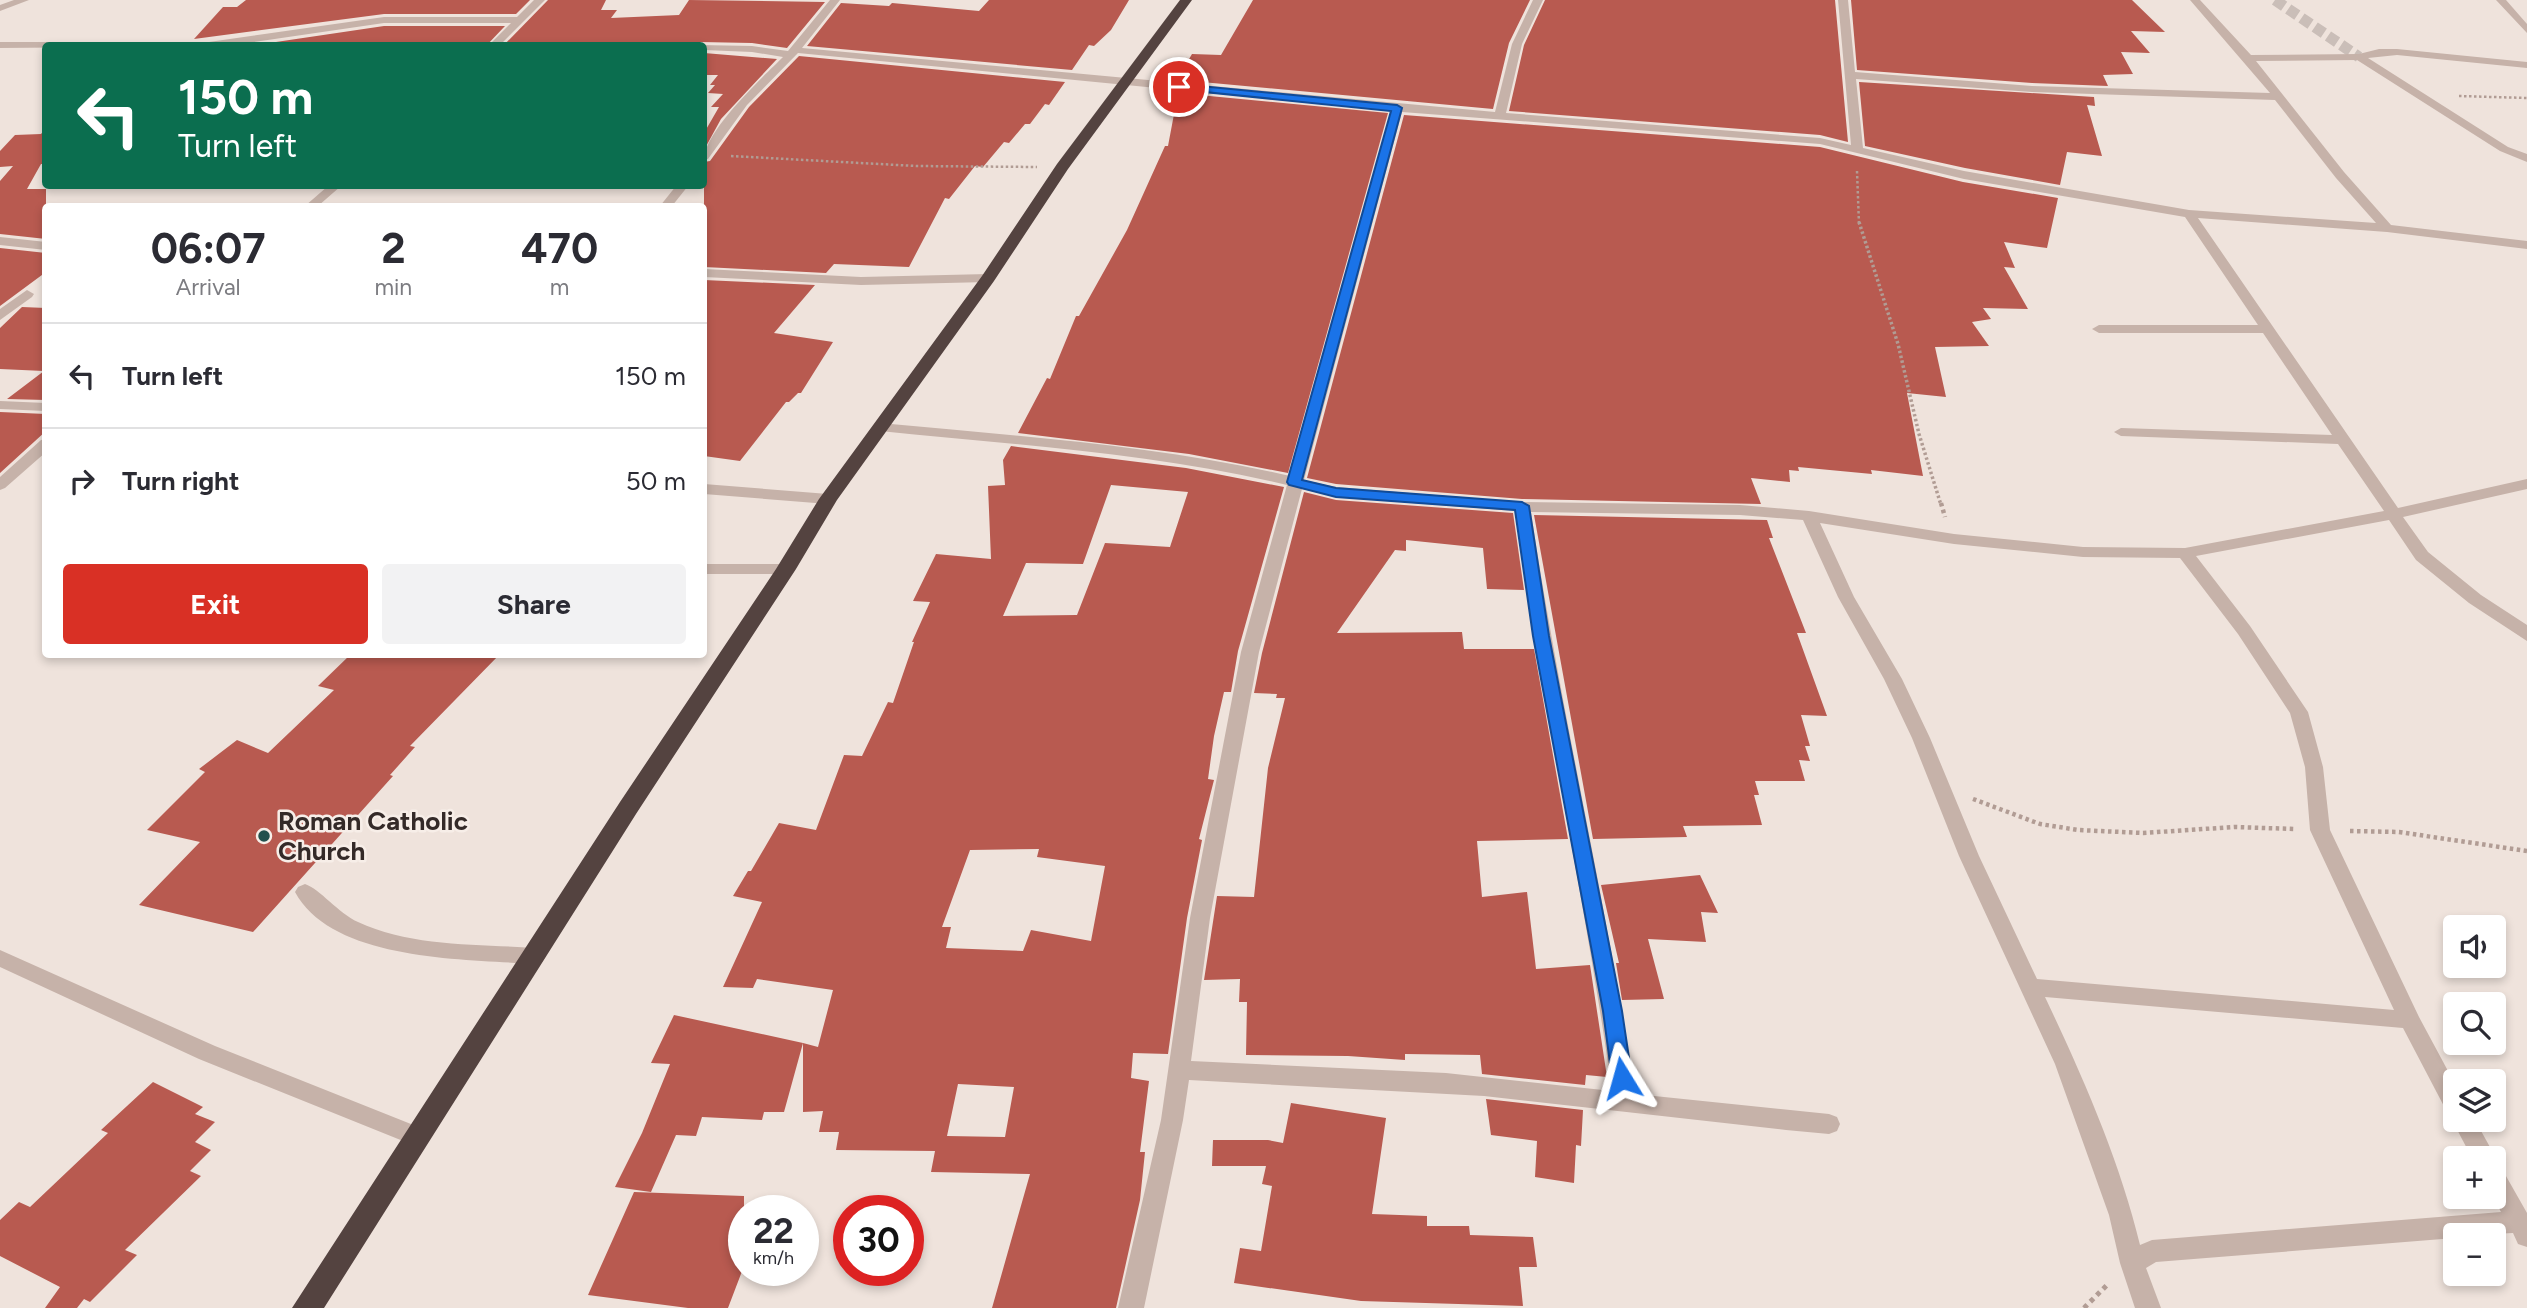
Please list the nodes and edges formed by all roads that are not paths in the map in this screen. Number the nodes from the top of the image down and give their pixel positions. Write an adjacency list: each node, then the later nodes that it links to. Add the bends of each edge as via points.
1 (23, 0): 9 (street)
2 (540, 0): 10 (street)
3 (835, 0): 17 (street)
4 (1186, 0): 22 (highway)
5 (1538, 0): 25 (street, via 1517,44)
6 (1843, 0): 21 (street)
7 (2195, 0): 19 (street)
8 (2501, 0): 11 (street)
9 (0, 8)
10 (519, 20): 12 (street, via 362,22); 13 (street)
11 (2527, 30)
12 (229, 42)
13 (497, 42)
14 (42, 44): 15 (street)
15 (0, 45)
16 (707, 47): 17 (street)
17 (792, 53): 22 (street); 27 (street, via 743,103)
18 (2359, 57): 19 (street); 20 (street, via 2397,52); 28 (street, via 2504,149)
19 (2248, 58): 23 (street)
20 (2527, 65)
21 (1852, 75): 23 (street, via 2032,89); 26 (street)
22 (1125, 82): 24 (street); 39 (highway)
23 (2281, 97): 34 (street)
24 (1397, 108): 25 (street); 50 (street)
25 (1499, 117): 26 (street, via 1820,141)
26 (1857, 149): 33 (street, via 1964,175)
27 (707, 152)
28 (2527, 158)
29 (332, 189): 31 (street)
30 (680, 189): 32 (street)
31 (315, 203)
32 (668, 203)
33 (2189, 214): 34 (street); 42 (street)
34 (2387, 228): 36 (street)
35 (0, 241): 37 (street)
36 (2527, 245)
37 (42, 246)
38 (707, 273): 39 (street, via 861,281)
39 (988, 278): 46 (highway)
40 (27, 294): 41 (street)
41 (0, 316)
42 (2267, 329): 43 (street); 48 (street)
43 (2099, 330)
44 (0, 405): 45 (street)
45 (42, 407)
46 (880, 427): 50 (street, via 1156,455); 54 (highway)
47 (2121, 432): 48 (street)
48 (2344, 440): 56 (street)
49 (42, 447): 52 (street)
50 (1294, 482): 55 (street, via 1336,492); 67 (street, via 1247,666 1200,918)
51 (2527, 484): 56 (street)
52 (0, 485)
53 (707, 488): 54 (street)
54 (828, 499): 60 (highway)
55 (1522, 506): 57 (street, via 1740,510); 69 (street)
56 (2394, 514): 58 (street); 61 (street, via 2441,575)
57 (1809, 516): 58 (street, via 1954,539 2083,552); 65 (street, via 1921,738 1969,856)
58 (2185, 552): 66 (street, via 2299,712 2314,767 2320,830)
59 (707, 569): 60 (street)
60 (786, 569): 63 (highway)
61 (2527, 635)
62 (305, 892): 63 (street, via 329,916 356,931 412,945)
63 (535, 956): 71 (highway)
64 (0, 958): 71 (street, via 83,998)
65 (2032, 987): 66 (street); 74 (street, via 2103,1165)
66 (2410, 1020): 68 (street)
67 (1180, 1070): 69 (street, via 1468,1085); 76 (street, via 1159,1190)
68 (2443, 1082)
69 (1625, 1100): 70 (street, via 1716,1115)
70 (1829, 1125)
71 (418, 1137): 75 (highway)
72 (2506, 1198): 73 (street)
73 (2523, 1229): 74 (street, via 2152,1251)
74 (2132, 1263): 77 (street)
75 (307, 1308)
76 (1131, 1308)
77 (2148, 1308)

